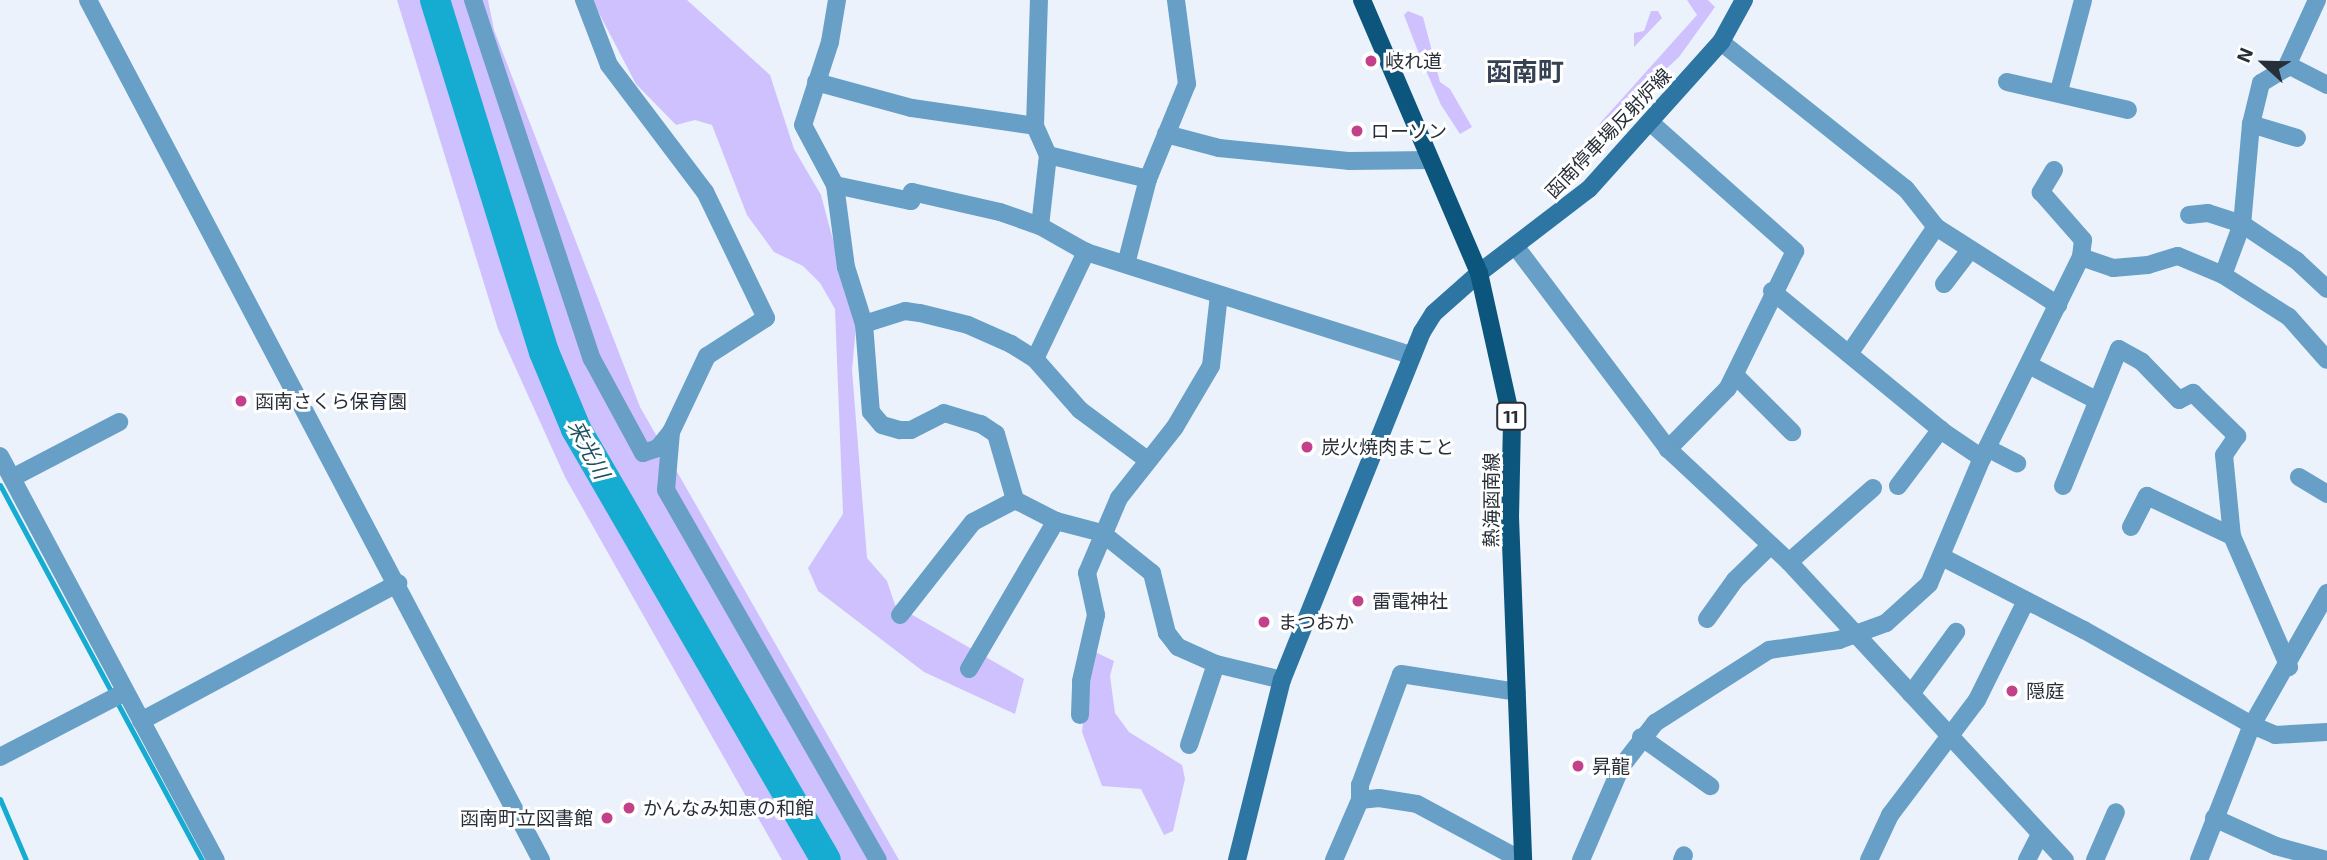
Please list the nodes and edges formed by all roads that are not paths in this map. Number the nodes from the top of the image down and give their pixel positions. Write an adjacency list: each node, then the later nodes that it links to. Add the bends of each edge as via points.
1 (88, 0): 75 (street)
2 (473, 0): 54 (street, via 592,359 643,453 658,448)
3 (584, 0): 54 (street, via 609,65 705,192 766,318 707,356)
4 (837, 0): 13 (street, via 830,42)
5 (1039, 0): 20 (street)
6 (1175, 0): 21 (street, via 1187,84)
7 (1362, 0): 24 (main road, 熱海函南線 / 11)
8 (1744, 0): 11 (street, 函南停車場反射炉線)
9 (2083, 0): 16 (street)
10 (2317, 0): 12 (street)
11 (1721, 43): 18 (street, 函南停車場反射炉線); 31 (street, via 1906,189)
12 (2288, 65): 15 (street); 19 (street, via 2261,83)
13 (816, 82): 20 (street, via 912,108); 27 (street, via 803,125)
14 (2007, 82): 16 (street)
15 (2327, 85)
16 (2059, 91): 17 (street)
17 (2128, 110)
18 (1651, 123): 32 (street, 函南停車場反射炉線, via 1589,189); 41 (street, via 1793,246 1795,251)
19 (2251, 124): 22 (street); 29 (street)
20 (1035, 126): 23 (street, via 1042,133)
21 (1166, 134): 24 (street, via 1219,148 1350,161); 26 (street)
22 (2297, 138)
23 (1048, 155): 26 (street); 30 (street)
24 (1430, 160): 37 (main road, 熱海函南線 / 11)
25 (2054, 170): 35 (street, via 2041,192 2083,240)
26 (1148, 179): 36 (street)
27 (835, 186): 30 (street, via 911,201 912,191); 44 (street, via 846,267)
28 (2189, 215): 29 (street, via 2207,213)
29 (2242, 224): 38 (street); 40 (street, via 2297,261)
30 (1040, 226): 34 (street)
31 (1936, 227): 33 (street); 45 (street)
32 (1516, 247): 37 (street, 函南停車場反射炉線); 56 (street)
33 (1970, 250): 39 (street); 43 (street)
34 (1086, 253): 36 (street); 47 (street)
35 (2081, 257): 38 (street, via 2113,268 2178,256); 43 (street)
36 (1126, 264): 42 (street)
37 (1479, 273): 46 (street, 函南停車場反射炉線, via 1434,313); 87 (main road, 熱海函南線 / 11, via 1512,422 1510,517)
38 (2222, 275): 48 (street, via 2289,317)
39 (1944, 284)
40 (2327, 289)
41 (1772, 291): 45 (street); 50 (street)
42 (1219, 295): 46 (street); 59 (street, via 1211,366 1187,409)
43 (2058, 306): 49 (street)
44 (863, 324): 47 (street, via 905,311 930,315 968,325); 67 (street, via 871,412 877,421 911,430 944,413 981,424 996,434)
45 (1849, 354): 53 (street)
46 (1410, 355): 85 (street, 函南停車場反射炉線)
47 (1035, 359): 59 (street, via 1080,410)
48 (2327, 360)
49 (2029, 365): 51 (street); 57 (street)
50 (1735, 375): 55 (street); 56 (street)
51 (2096, 400): 64 (street); 71 (street, via 2119,349 2142,362 2179,400 2193,393 2229,427 2237,436 2224,455)
52 (119, 422): 62 (street)
53 (1941, 429): 57 (street); 63 (street)
54 (671, 432): 105 (street, via 666,490 677,513)
55 (1792, 432)
56 (1668, 449): 72 (street)
57 (1985, 453): 60 (street); 73 (street)
58 (0, 456): 62 (street)
59 (1146, 460): 70 (street, via 1119,498)
60 (2017, 463)
61 (2300, 477): 66 (street)
62 (12, 478): 86 (street)
63 (1898, 486)
64 (2063, 486)
65 (1873, 488): 74 (street)
66 (2327, 494)
67 (1015, 500): 68 (street); 78 (street, via 973,522)
68 (1056, 521): 70 (street); 84 (street)
69 (2131, 527): 71 (street, via 2147,496)
70 (1102, 533): 82 (street, via 1152,573 1171,641); 89 (street, via 1087,573 1096,615 1081,681)
71 (2232, 536): 83 (street)
72 (1771, 545): 74 (street); 79 (street, via 1735,580)
73 (1942, 557): 77 (street); 81 (street, via 1918,597 1886,623)
74 (1789, 562): 81 (street)
75 (398, 583): 90 (street); 104 (street)
76 (2327, 593): 83 (street)
77 (2026, 601): 91 (street); 94 (street, via 1984,688)
78 (900, 615)
79 (1707, 619)
80 (1956, 632): 88 (street)
81 (1858, 635): 88 (street); 93 (street, via 1769,650)
82 (1216, 664): 85 (street); 95 (street)
83 (2289, 667): 91 (street)
84 (969, 669)
85 (1282, 680): 106 (street, 函南停車場反射炉線)
86 (125, 692): 90 (street); 96 (street)
87 (1517, 692): 98 (street, via 1401,674 1360,785); 108 (main road, 熱海函南線 / 11)
88 (1912, 694): 94 (street)
89 (1080, 715)
90 (141, 721): 103 (street)
91 (2252, 725): 92 (street, via 2275,735); 100 (street)
92 (2327, 732)
93 (1641, 737): 97 (street); 109 (street, via 1621,768)
94 (1950, 737): 101 (street); 102 (street, via 1890,815)
95 (1189, 745)
96 (0, 757)
97 (1710, 786)
98 (1360, 800): 107 (street); 108 (street, via 1417,804)
99 (2116, 813): 112 (street)
100 (2214, 818): 113 (street); 114 (street, via 2276,846)
101 (2040, 834): 110 (street); 111 (street)
102 (1872, 859)
103 (216, 860)
104 (541, 860)
105 (878, 860)
106 (1237, 860)
107 (1334, 860)
108 (1522, 860)
109 (1581, 860)
110 (2027, 860)
111 (2065, 860)
112 (2095, 860)
113 (2199, 860)
114 (2327, 860)

